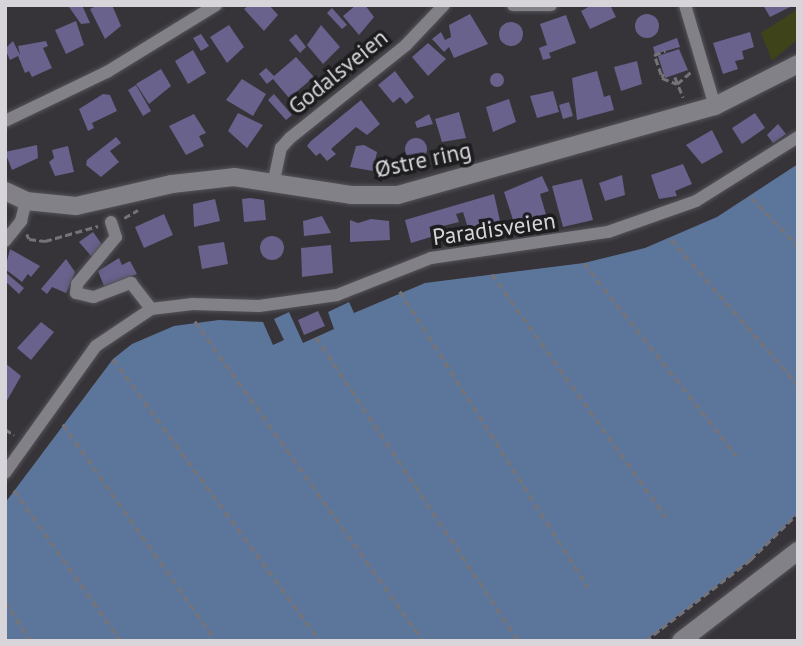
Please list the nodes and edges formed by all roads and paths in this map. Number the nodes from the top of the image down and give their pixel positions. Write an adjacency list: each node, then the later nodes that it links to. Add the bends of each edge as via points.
1 (216, 5): 13 (street, via 107,72)
2 (444, 5): 15 (street, Godalsveien, via 406,45 290,138 281,148)
3 (513, 5): 4 (street)
4 (551, 5)
5 (685, 5): 7 (street)
6 (665, 51): 10 (path, via 654,55 662,75)
7 (701, 60): 10 (path, via 689,64 692,72); 12 (street)
8 (798, 64): 12 (street, Østre ring)
9 (675, 77): 10 (path)
10 (677, 83): 11 (path)
11 (683, 97)
12 (715, 106): 15 (street, Østre ring, via 398,195 351,195)
13 (5, 121)
14 (798, 136): 28 (street, Paradisveien, via 696,201 608,232 430,258 337,295 259,306 193,304)
15 (274, 180): 18 (street, Østre ring, via 205,179 76,206)
16 (5, 191): 18 (street, Østre ring)
17 (751, 197): 24 (path)
18 (26, 201): 20 (street)
19 (138, 208): 21 (path, via 138,213)
20 (21, 221): 21 (path, via 29,239 45,241); 23 (street)
21 (111, 222): 28 (street, via 116,237 81,278 76,293 93,297 131,284)
22 (671, 239): 32 (path)
23 (5, 241)
24 (798, 246)
25 (584, 262): 34 (path)
26 (492, 274): 38 (path)
27 (400, 292): 40 (path)
28 (151, 309): 35 (street, Paradisveien, via 96,346)
29 (195, 321): 46 (path)
30 (316, 337): 47 (path)
31 (113, 359): 45 (path)
32 (798, 385)
33 (63, 424): 44 (path)
34 (737, 456)
35 (5, 473)
36 (14, 490): 43 (path)
37 (798, 513): 48 (path, via 750,559)
38 (666, 517)
39 (798, 551): 49 (street)
40 (588, 587)
41 (5, 601): 42 (path)
42 (31, 641)
43 (121, 641)
44 (216, 641)
45 (320, 641)
46 (424, 641)
47 (519, 641)
48 (645, 641)
49 (681, 641)

